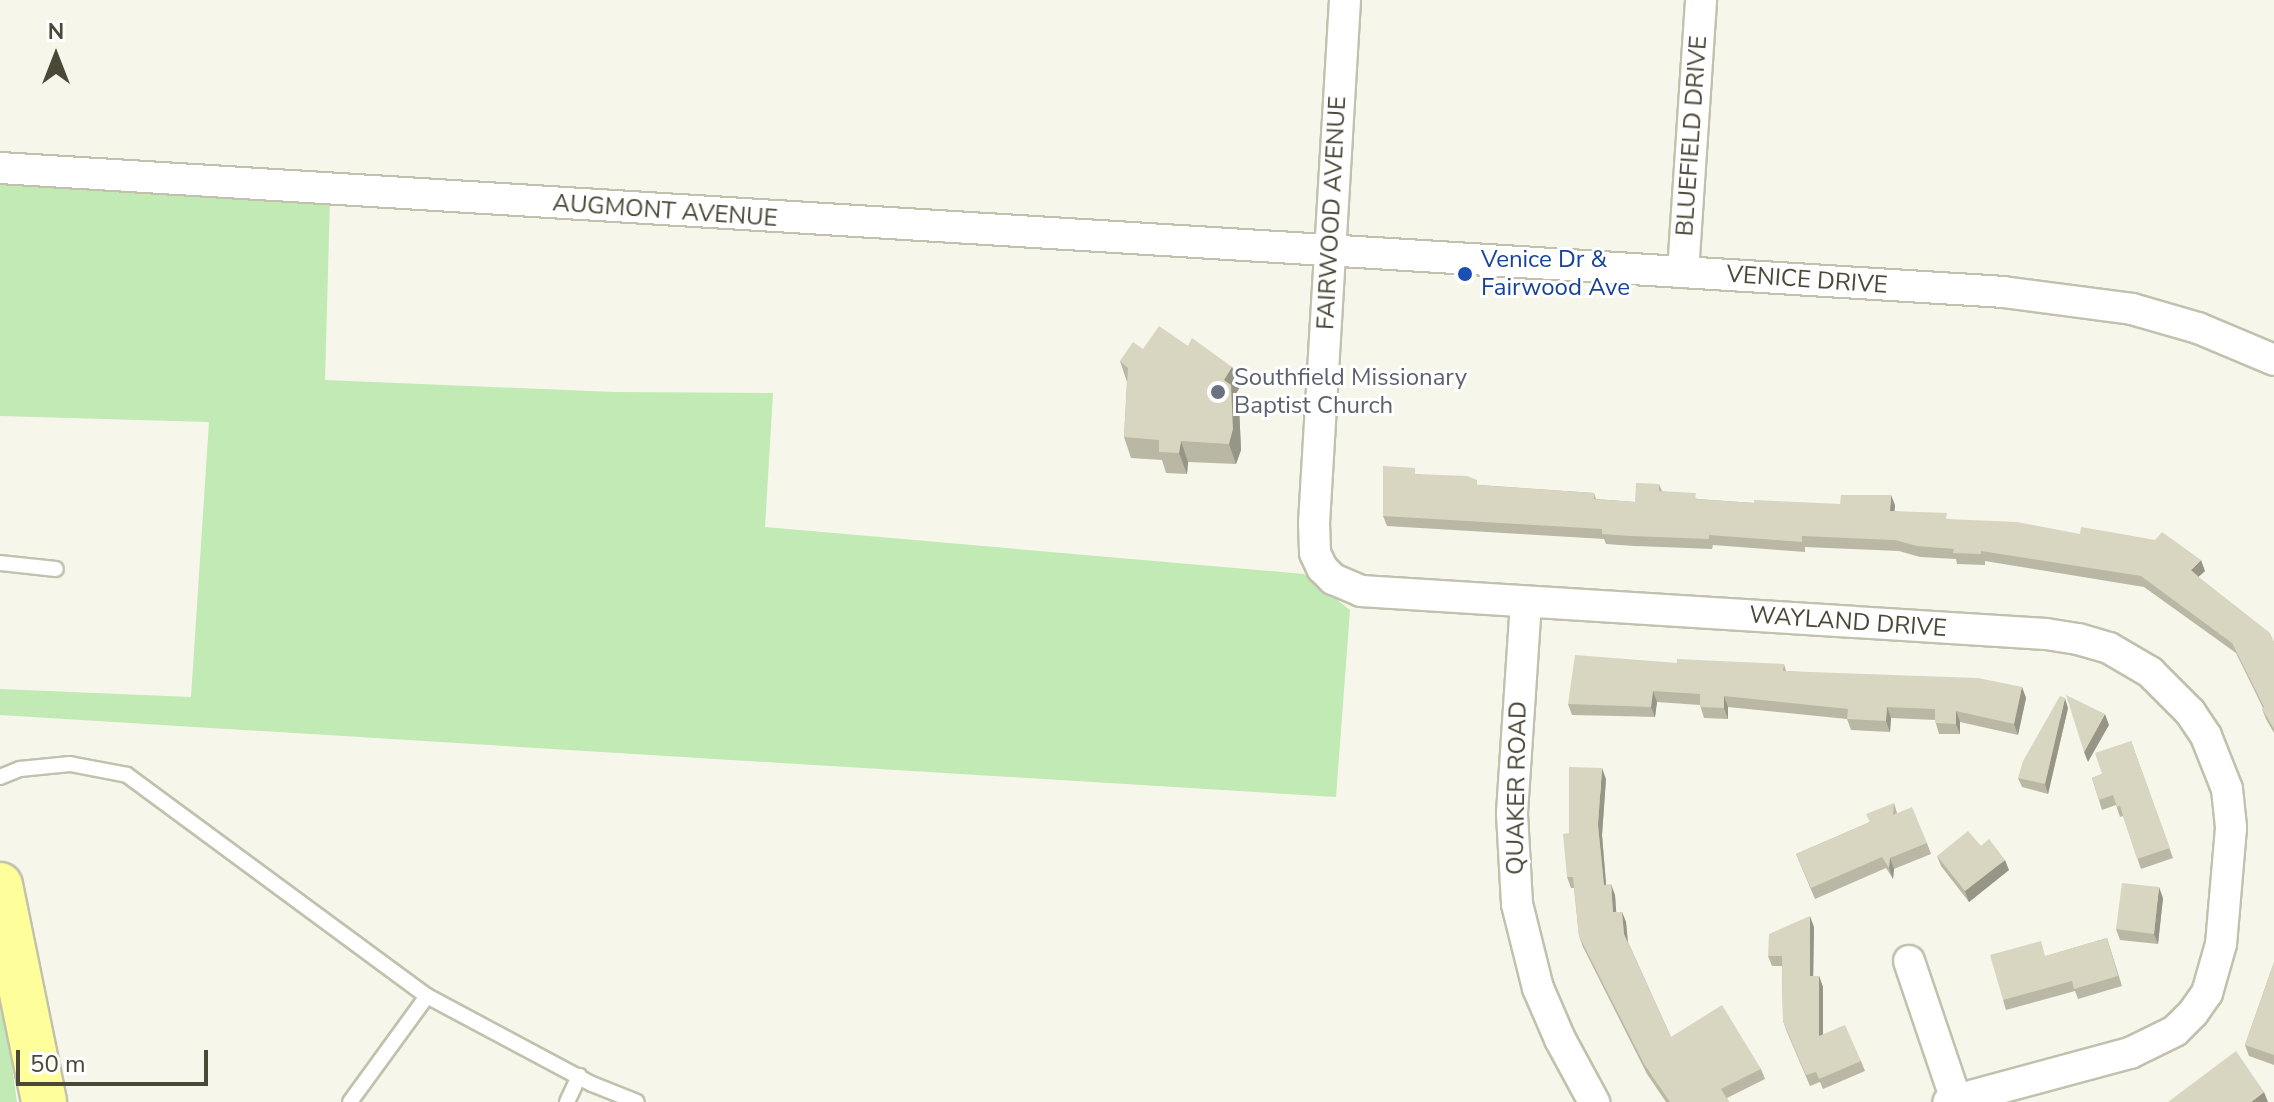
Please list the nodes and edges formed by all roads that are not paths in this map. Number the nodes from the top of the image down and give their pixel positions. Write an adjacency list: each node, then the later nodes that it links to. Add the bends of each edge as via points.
1 (1345, 0): 4 (street, FAIRWOOD AVENUE)
2 (1701, 0): 5 (street, BLUEFIELD DRIVE)
3 (0, 168): 4 (street, AUGMONT AVENUE)
4 (1330, 249): 5 (street, VENICE DRIVE); 8 (street, FAIRWOOD AVENUE, via 1314,523 1315,553)
5 (1683, 272): 6 (street, VENICE DRIVE, via 2003,292 2132,309 2198,328)
6 (2274, 360)
7 (0, 563): 9 (lane)
8 (1322, 568): 10 (street, WAYLAND DRIVE, via 1361,591)
9 (56, 569)
10 (1526, 602): 16 (street, WAYLAND DRIVE, via 2046,634 2109,648 2172,692 2206,736 2227,789 2229,871 2216,968 2207,993 2175,1031 2130,1053); 21 (street, QUAKER ROAD, via 1512,814 1517,904 1538,988)
11 (0, 777): 14 (lane, via 20,769 70,764 127,775)
12 (0, 885): 17 (main road)
13 (1909, 961): 16 (street)
14 (427, 996): 15 (lane); 18 (lane)
15 (579, 1076): 19 (lane); 20 (lane)
16 (1952, 1101)
17 (44, 1102)
18 (350, 1102)
19 (567, 1102)
20 (637, 1102)
21 (1594, 1102)

